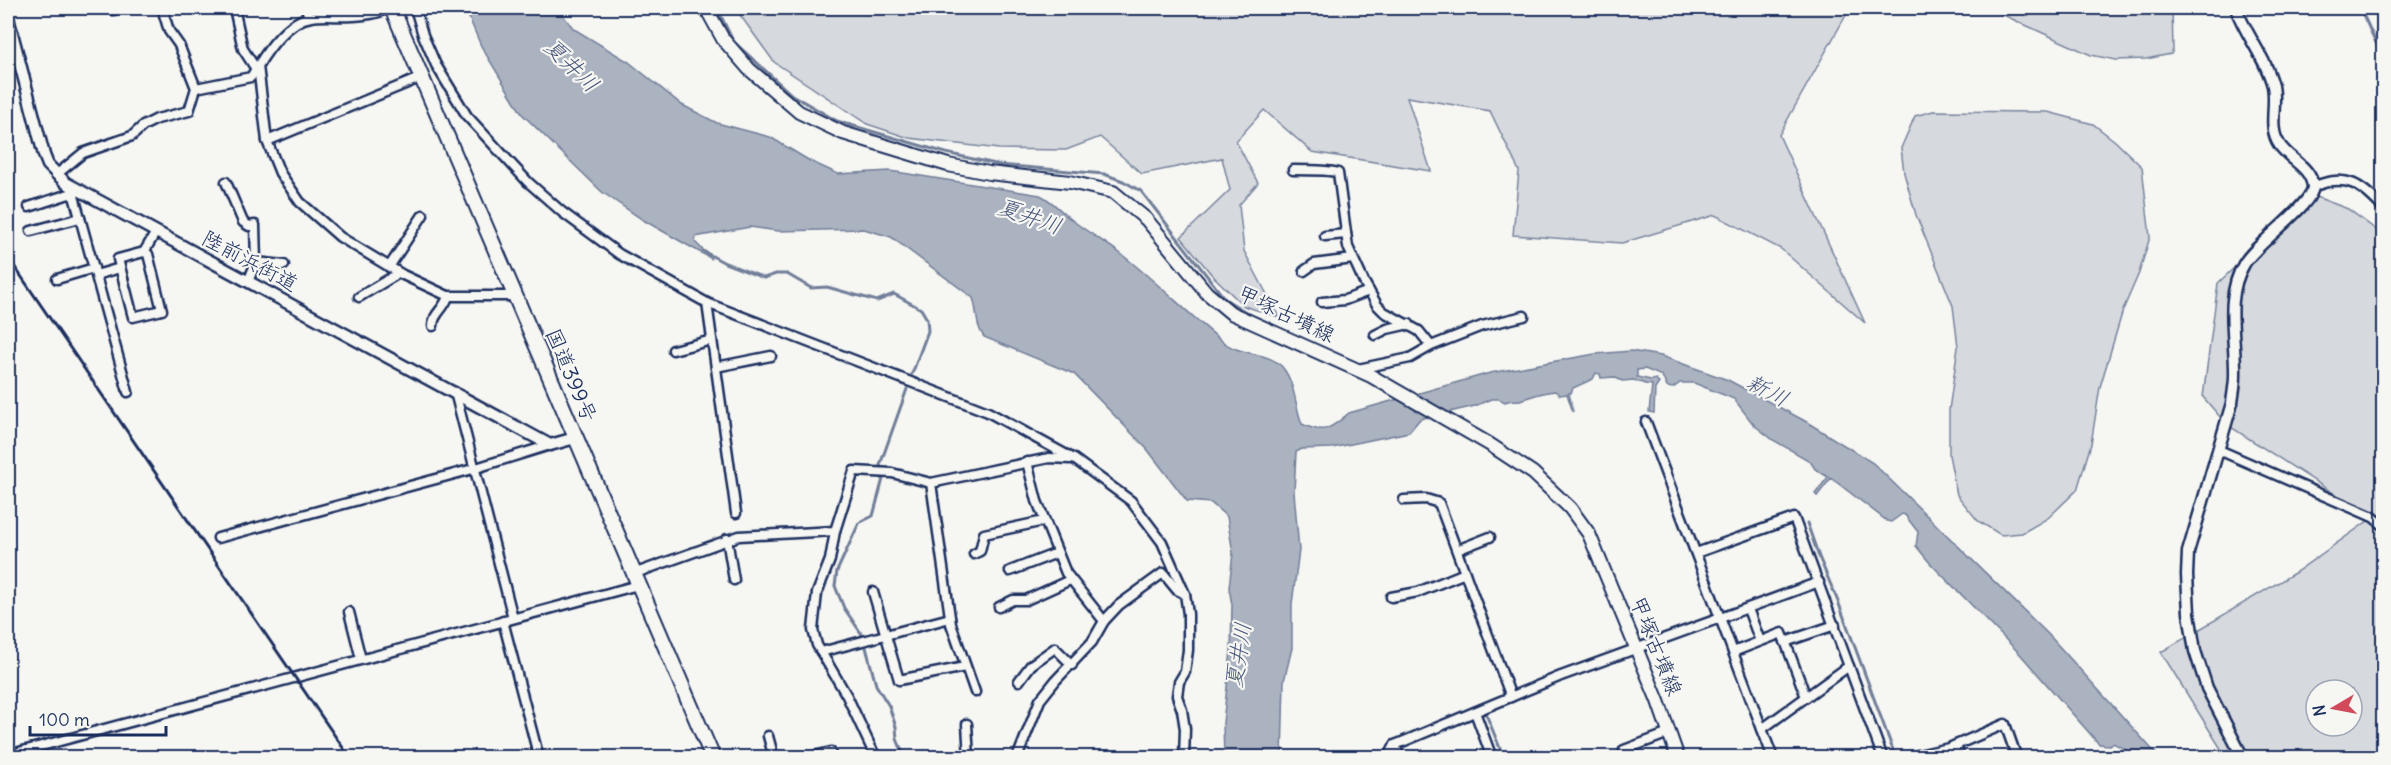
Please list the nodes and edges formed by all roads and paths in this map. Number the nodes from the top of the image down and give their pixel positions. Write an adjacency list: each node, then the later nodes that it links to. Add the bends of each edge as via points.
1 (112, 8): 2 (street)
2 (119, 8)
3 (162, 8): 14 (street)
4 (234, 8): 12 (street, via 243,49)
5 (390, 8): 9 (street, via 333,18); 13 (highway, 国道399号)
6 (415, 8): 45 (street, via 443,79 467,116 512,166 562,212 619,254)
7 (706, 8): 55 (main road, 甲塚古墳線, via 723,39 749,69 799,112 843,133 948,165 1113,192 1146,219 1219,304 1252,323)
8 (2236, 8): 19 (street, via 2273,87 2277,142 2309,175)
9 (308, 12): 12 (street, via 272,43)
10 (8, 18): 11 (street, 陸前浜街道)
11 (11, 46): 17 (street, 陸前浜街道, via 44,155)
12 (258, 66): 14 (street, via 251,77); 15 (street)
13 (422, 77): 15 (street); 41 (highway, 国道399号)
14 (196, 88): 17 (street, via 189,111 157,119 132,136 83,153)
15 (267, 141): 33 (street, via 280,173 300,202 340,237)
16 (1293, 170): 27 (street, via 1338,173)
17 (56, 175): 20 (street, 陸前浜街道)
18 (226, 182): 31 (street, via 243,222 255,225)
19 (2313, 187): 22 (street, via 2324,182 2349,182 2363,188); 61 (street, via 2304,205 2263,242 2240,272 2232,312 2235,378)
20 (76, 193): 21 (street); 24 (street); 26 (street, 陸前浜街道)
21 (29, 207)
22 (2384, 209)
23 (423, 215): 33 (street)
24 (80, 218): 25 (street); 36 (street)
25 (31, 231)
26 (156, 232): 29 (street); 39 (street, 陸前浜街道)
27 (1346, 234): 28 (street); 30 (street)
28 (1325, 236)
29 (144, 252): 34 (street, via 118,259); 34 (street, via 162,310 133,317)
30 (1353, 259): 35 (street, via 1314,264); 40 (street)
31 (256, 262): 32 (street); 39 (street)
32 (284, 265)
33 (389, 267): 37 (street)
34 (120, 268): 36 (street)
35 (1305, 271)
36 (95, 272): 38 (street); 56 (street)
37 (399, 273): 42 (street); 43 (street)
38 (57, 279)
39 (248, 282): 57 (street, 陸前浜街道)
40 (1369, 291): 44 (street, via 1346,300); 47 (street, via 1384,312)
41 (516, 293): 42 (street); 59 (highway, 国道399号)
42 (448, 296): 48 (street, via 446,305 434,317)
43 (359, 297)
44 (1322, 302)
45 (707, 303): 50 (street); 62 (street, via 988,412)
46 (1524, 316): 51 (street)
47 (1408, 324): 49 (street); 51 (street, via 1426,337)
48 (433, 326)
49 (1375, 335)
50 (712, 340): 52 (street); 54 (street)
51 (1431, 346): 55 (street, via 1410,357)
52 (673, 350)
53 (771, 356): 54 (street)
54 (716, 367): 67 (street)
55 (1357, 369): 99 (main road, 甲塚古墳線, via 1533,473 1580,520)
56 (128, 392)
57 (455, 392): 60 (street, 陸前浜街道); 64 (street)
58 (1646, 422): 77 (street)
59 (575, 438): 60 (street); 80 (highway, 国道399号)
60 (550, 445): 64 (street)
61 (2219, 450): 69 (street, via 2373,517); 137 (street, via 2188,552 2189,613 2195,651 2207,688)
62 (1074, 459): 63 (street); 85 (street, via 1131,501 1148,521)
63 (1027, 462): 65 (street); 68 (street)
64 (473, 469): 72 (street); 90 (street)
65 (931, 483): 70 (street, via 885,472 854,471); 91 (street)
66 (1404, 500): 74 (street, via 1439,503)
67 (736, 513)
68 (1044, 521): 75 (street); 76 (street, via 984,534 981,548)
69 (2384, 526)
70 (835, 531): 73 (street); 100 (street, via 813,613 813,630)
71 (1490, 537): 74 (street)
72 (218, 538)
73 (727, 539): 80 (street); 81 (street)
74 (1456, 550): 79 (street)
75 (1057, 553): 78 (street); 82 (street)
76 (974, 554)
77 (1695, 554): 83 (street, via 1794,518); 92 (street)
78 (1010, 571)
79 (1465, 573): 86 (street, via 1418,592); 108 (street)
80 (636, 579): 90 (street); 121 (highway, 国道399号)
81 (734, 580)
82 (1070, 580): 87 (street, via 1026,600 1013,600); 94 (street)
83 (1819, 582): 88 (street); 95 (street)
84 (873, 592): 96 (street)
85 (1185, 594): 94 (street, via 1163,573); 127 (street, via 1188,650 1177,696 1185,729)
86 (1391, 597)
87 (999, 607)
88 (1748, 609): 92 (street); 97 (street)
89 (349, 612): 102 (street)
90 (513, 618): 93 (street)
91 (950, 618): 96 (street); 105 (street)
92 (1720, 619): 99 (street); 101 (street)
93 (503, 621): 102 (street); 120 (street)
94 (1104, 621): 103 (street, via 1099,633)
95 (1835, 625): 98 (street); 104 (street)
96 (886, 635): 100 (street); 105 (street, via 899,680)
97 (1760, 641): 98 (street, via 1782,633); 101 (street)
98 (1785, 642): 109 (street)
99 (1636, 649): 108 (street); 113 (main road, 甲塚古墳線)
100 (821, 652): 124 (street)
101 (1733, 652): 112 (street)
102 (361, 659): 119 (street)
103 (1072, 665): 106 (street, via 1056,648 1030,665); 126 (street, via 1040,700)
104 (1850, 666): 109 (street); 133 (street)
105 (965, 667): 107 (street)
106 (1019, 681)
107 (975, 692)
108 (1511, 697): 110 (street)
109 (1806, 697): 112 (street)
110 (1475, 712): 115 (street); 130 (street)
111 (967, 723): 125 (street)
112 (1762, 729): 132 (street)
113 (1669, 733): 117 (street); 131 (main road, 甲塚古墳線)
114 (768, 736): 122 (street)
115 (1395, 745): 128 (street); 129 (street)
116 (1956, 745): 134 (street); 135 (street); 136 (street, via 2005,724)
117 (1624, 750)
118 (831, 752): 123 (street)
119 (8, 755)
120 (539, 758)
121 (713, 758)
122 (774, 758)
123 (806, 758)
124 (876, 758)
125 (969, 758)
126 (1017, 758)
127 (1184, 758)
128 (1388, 758)
129 (1400, 758)
130 (1492, 758)
131 (1678, 758)
132 (1773, 758)
133 (1883, 758)
134 (1905, 758)
135 (1960, 758)
136 (2017, 758)
137 (2243, 758)

